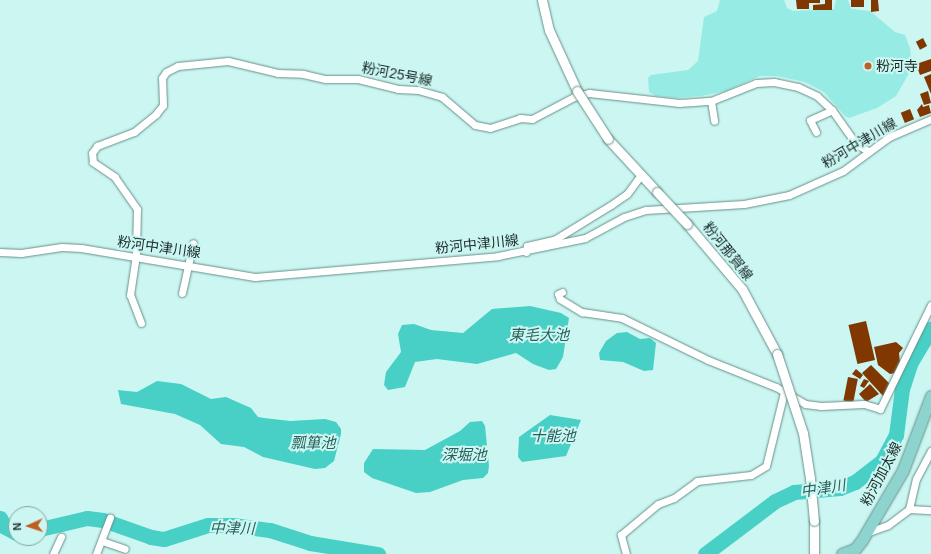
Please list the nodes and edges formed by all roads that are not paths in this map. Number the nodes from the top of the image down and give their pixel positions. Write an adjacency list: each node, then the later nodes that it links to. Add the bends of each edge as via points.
1 (542, 0): 8 (main road, 粉河那賀線, bridge, via 549,30 577,91 608,139)
2 (711, 101): 3 (street, 粉河25号線, via 756,83 774,82 810,92); 5 (street); 12 (street, 粉河25号線, via 656,102 608,93 589,93 574,97 532,118 520,118 501,126 482,128 442,97 427,92 392,88 358,79 325,80 303,74 278,73 228,61 178,66 166,72 162,78 163,105 156,114 134,132 97,146 92,153 93,162 115,177 137,209)
3 (832, 110): 6 (street, via 810,120); 7 (street, 粉河25号線, via 856,144)
4 (931, 119): 7 (street, 粉河中津川線, via 889,136)
5 (714, 121)
6 (816, 132)
7 (868, 151): 11 (street, 粉河中津川線, via 843,171 788,195 744,204 646,210 624,217 585,238)
8 (641, 175): 11 (street, via 626,194 611,205 554,240 527,246); 31 (main road, 粉河那賀線, bridge, via 742,289 777,354 803,433 814,521)
9 (193, 243): 13 (street)
10 (0, 252): 12 (street, 粉河中津川線, via 21,253 72,247)
11 (526, 252): 13 (street, 粉河中津川線, via 271,277 255,277)
12 (136, 256): 13 (street, 粉河中津川線); 17 (street, via 130,295)
13 (190, 265): 15 (street)
14 (562, 292): 18 (street, via 558,294 560,299 582,312 622,318 708,360)
15 (182, 293)
16 (931, 305): 18 (street, via 880,409 858,404 813,406)
17 (141, 323)
18 (784, 392): 30 (street, via 766,466 751,475 697,481 674,498 658,504 621,535)
19 (931, 396): 24 (main road, 粉河加太線, via 902,470)
20 (931, 452): 21 (street, via 916,479)
21 (909, 509): 22 (street); 24 (street, via 888,525)
22 (931, 510)
23 (110, 518): 26 (street)
24 (866, 533): 32 (main road, 粉河加太線, via 855,549)
25 (61, 537): 28 (street)
26 (102, 539): 27 (street); 29 (street)
27 (125, 549)
28 (52, 554)
29 (96, 554)
30 (626, 554)
31 (814, 554)
32 (842, 554)

